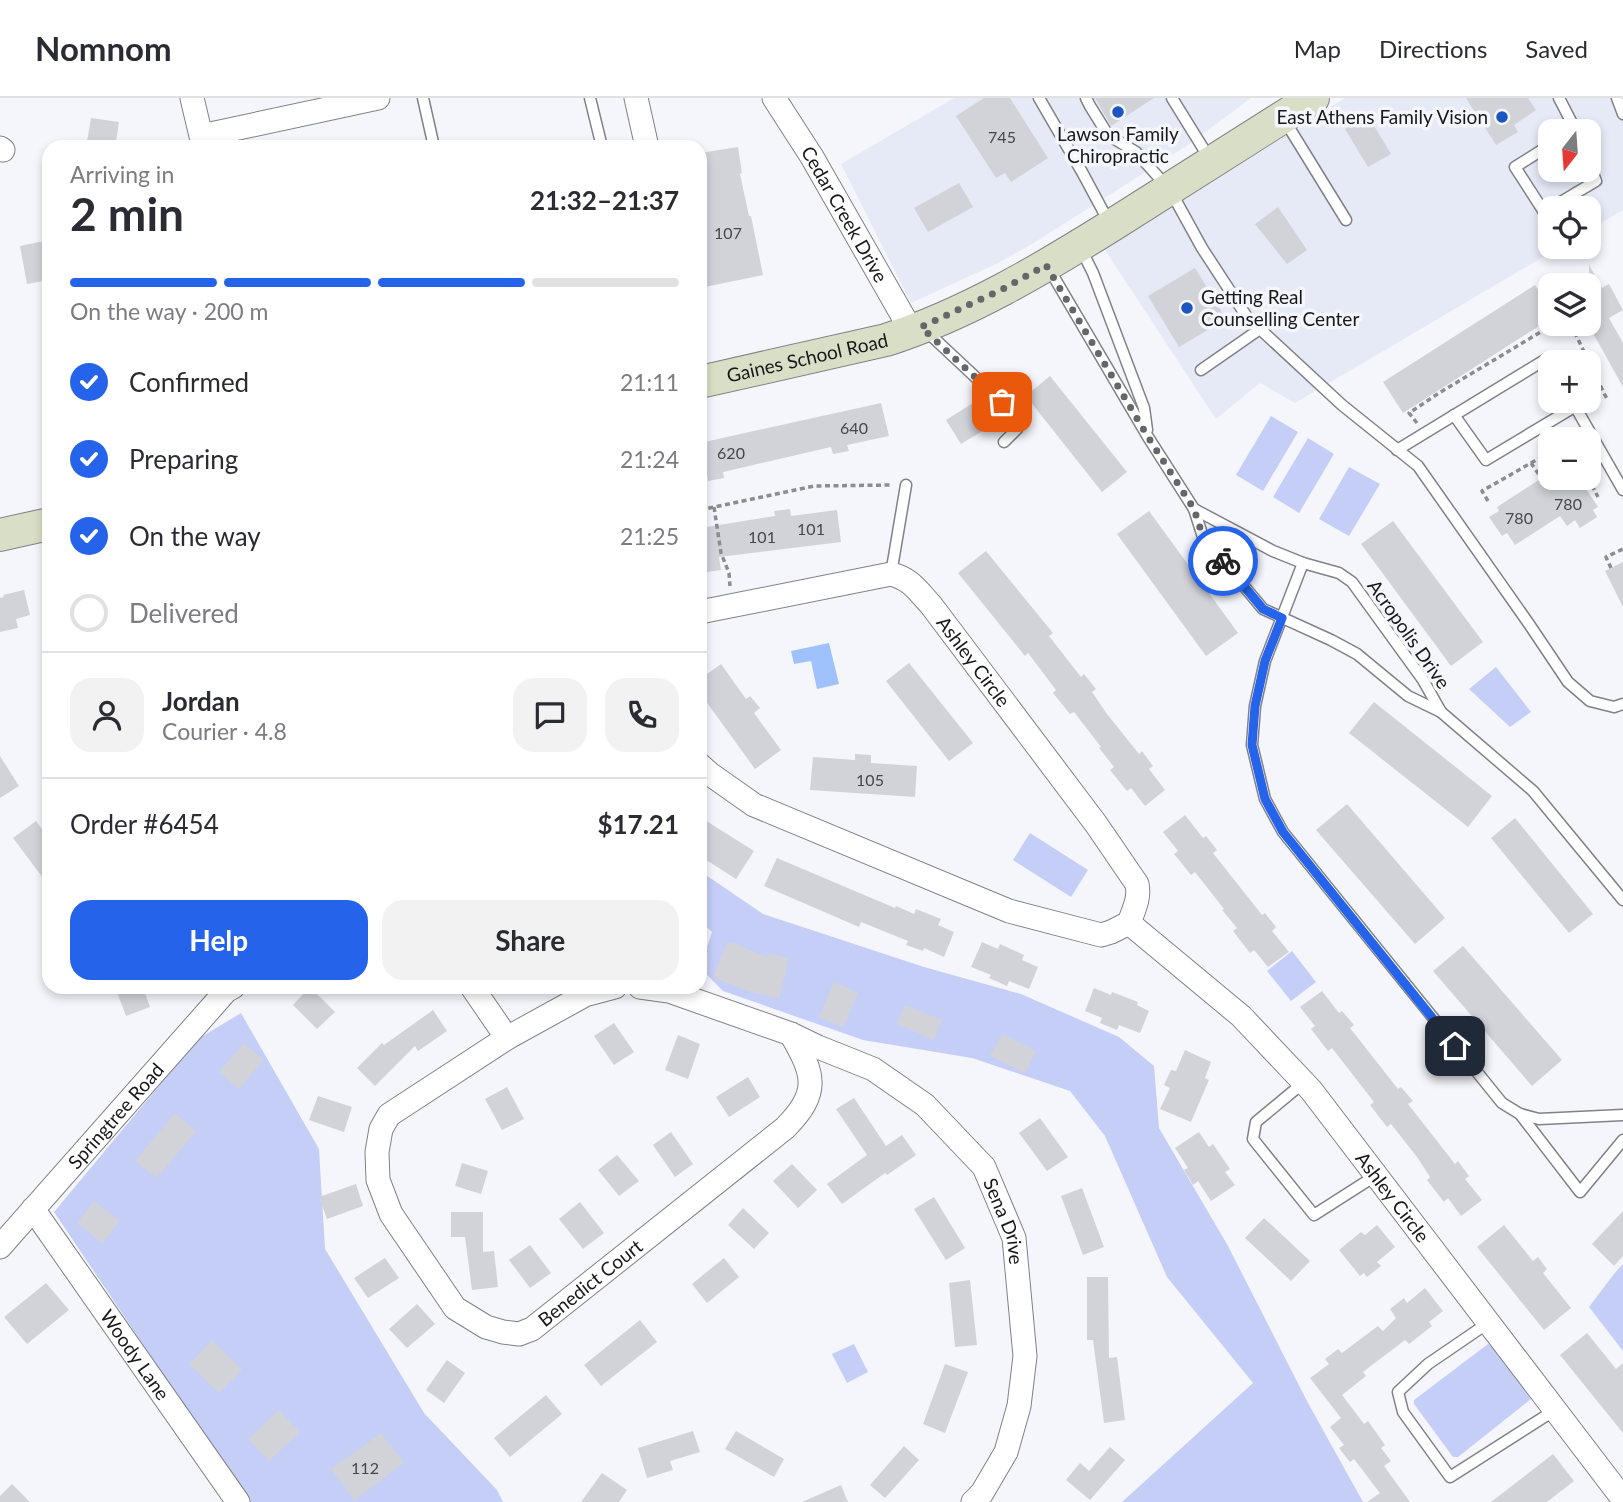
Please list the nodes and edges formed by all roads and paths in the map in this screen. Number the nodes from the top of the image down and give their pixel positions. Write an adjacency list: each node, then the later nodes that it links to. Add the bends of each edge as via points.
1 (192, 98): 13 (street, via 201,136)
2 (379, 98): 13 (street)
3 (424, 98): 16 (lane)
4 (590, 98): 17 (lane)
5 (636, 98): 18 (street)
6 (774, 98): 27 (street, Cedar Creek Drive)
7 (1039, 98): 24 (lane)
8 (1087, 98): 22 (lane, via 1108,135 1136,152)
9 (1172, 98): 20 (lane)
10 (1559, 98): 15 (lane)
11 (1617, 98): 14 (lane)
12 (1303, 103): 20 (main road, Gaines School Road); 23 (lane)
13 (306, 106)
14 (1623, 113)
15 (1569, 119)
16 (433, 140)
17 (600, 140)
18 (645, 140)
19 (1538, 153): 21 (lane, via 1515,167 1544,212)
20 (1211, 162): 22 (main road, Gaines School Road)
21 (1594, 182)
22 (1171, 190): 24 (main road, Gaines School Road); 28 (lane, via 1202,248 1247,317)
23 (1346, 220)
24 (1111, 225): 25 (main road, Gaines School Road)
25 (1080, 245): 26 (main road, Gaines School Road); 39 (lane, Acropolis Drive, via 1144,408)
26 (1046, 265): 27 (main road, Gaines School Road); 39 (lane, Acropolis Drive)
27 (917, 329): 32 (main road, Gaines School Road); 40 (lane, via 1002,402 1017,429)
28 (1261, 329): 31 (lane); 41 (lane)
29 (1538, 334): 38 (path, via 1409,414)
30 (1538, 364): 37 (lane)
31 (1201, 370)
32 (707, 380)
33 (1601, 387): 34 (path)
34 (1608, 401)
35 (1560, 413): 37 (lane, via 1486,460)
36 (1579, 413): 47 (lane)
37 (1454, 415): 38 (lane)
38 (1425, 433): 41 (lane)
39 (1148, 437): 52 (lane, Acropolis Drive)
40 (1004, 442)
41 (1397, 450): 62 (lane, via 1418,466 1568,682 1590,701 1614,707)
42 (1538, 459): 43 (path)
43 (1531, 463): 44 (path); 49 (path, via 1482,491)
44 (1538, 473)
45 (906, 485): 50 (path, via 814,486); 58 (lane)
46 (1594, 490): 48 (path)
47 (1623, 490)
48 (1598, 497)
49 (1488, 501)
50 (714, 507): 51 (path); 59 (path)
51 (707, 508)
52 (1194, 509): 56 (lane, Acropolis Drive); 61 (lane, Acropolis Drive, via 1203,537 1263,609)
53 (42, 526): 54 (main road)
54 (0, 535)
55 (1623, 549): 57 (path, via 1606,557)
56 (1303, 563): 61 (lane); 63 (lane, Acropolis Drive, via 1339,573 1352,582)
57 (1611, 568)
58 (891, 574): 59 (street); 66 (street, Ashley Circle, via 903,577 931,605 1137,884 1138,900)
59 (731, 605): 60 (street)
60 (707, 610)
61 (1282, 618): 63 (lane, Acropolis Drive, via 1357,654 1408,696); 74 (lane, via 1265,661 1255,706 1252,745 1265,799 1283,832 1472,1067 1502,1102)
62 (1623, 704)
63 (1441, 712): 65 (lane, Acropolis Drive, via 1533,791)
64 (707, 771): 66 (street, via 754,805 1009,911 1101,935)
65 (1623, 900)
66 (1129, 923): 73 (street, Ashley Circle, via 1241,1016)
67 (223, 994): 78 (street, Springtree Road)
68 (477, 994): 72 (street)
69 (589, 994): 72 (street, Benedict Court)
70 (678, 994): 71 (street)
71 (791, 1034): 72 (street, Benedict Court, via 807,1060 810,1078 799,1114 532,1329 519,1334 486,1327 455,1308 391,1214 378,1180 377,1152 388,1115); 84 (street, Sena Drive, via 873,1069 925,1105 984,1167 1014,1238 1025,1356 1019,1406 1006,1452)
72 (507, 1038)
73 (1303, 1083): 77 (street, Ashley Circle); 77 (lane, via 1256,1122 1253,1139 1314,1215)
74 (1520, 1114): 75 (lane, via 1539,1119); 76 (lane, via 1580,1192)
75 (1623, 1115)
76 (1623, 1140)
77 (1375, 1175): 80 (street, Ashley Circle)
78 (33, 1209): 79 (street, Springtree Road); 83 (street, Woody Lane)
79 (0, 1247)
80 (1488, 1323): 81 (street, Ashley Circle); 81 (lane, via 1427,1364 1398,1392 1403,1412 1450,1477)
81 (1555, 1410): 82 (street, Ashley Circle)
82 (1623, 1499)
83 (238, 1502)
84 (973, 1502)

